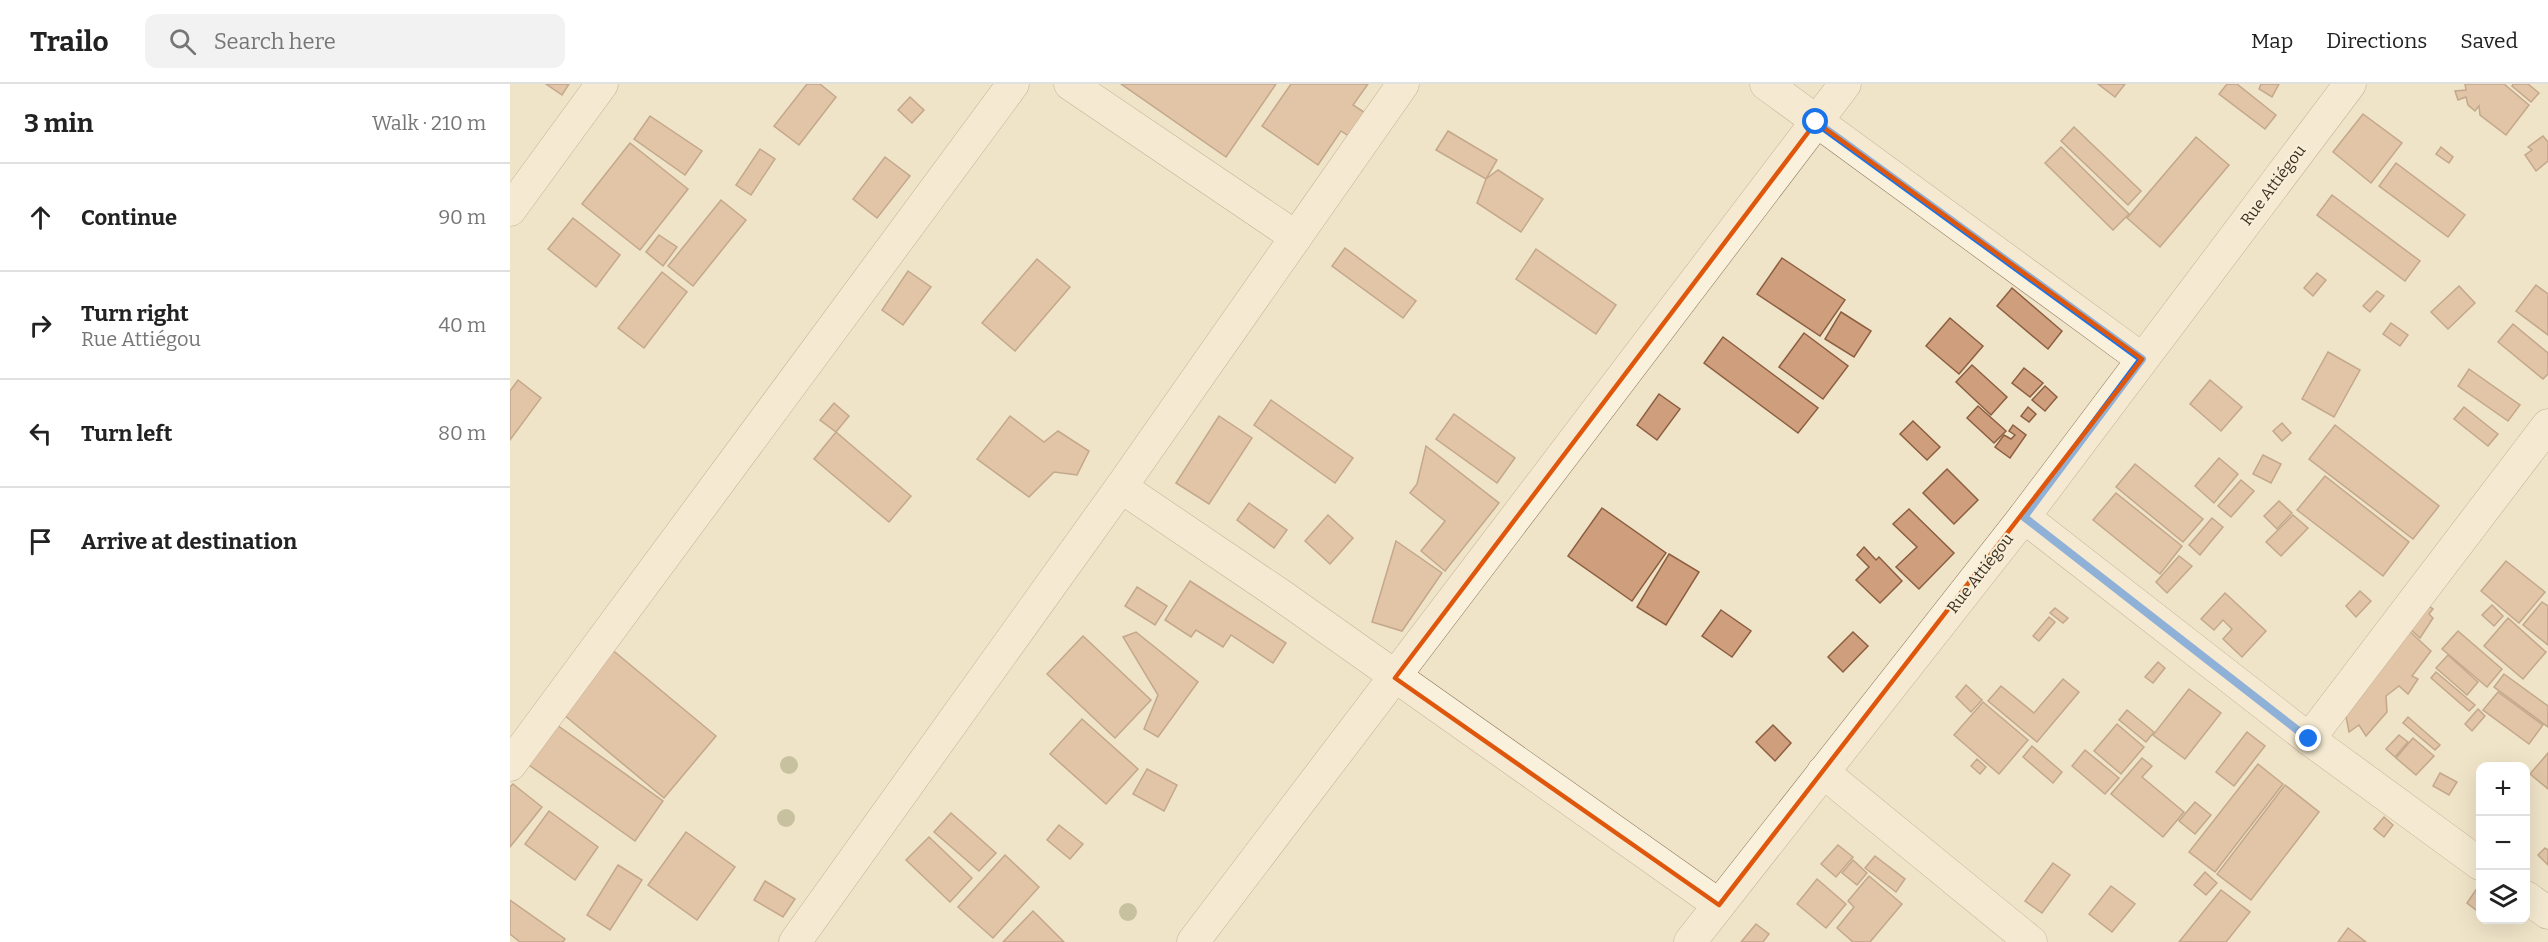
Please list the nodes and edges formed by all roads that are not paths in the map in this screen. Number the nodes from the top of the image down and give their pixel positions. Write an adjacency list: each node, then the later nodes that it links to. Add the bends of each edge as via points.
1 (602, 84): 9 (street)
2 (1013, 84): 17 (street)
3 (1070, 84): 10 (street)
4 (1403, 84): 10 (street)
5 (1766, 84): 8 (street)
6 (1845, 84): 8 (street)
7 (2349, 84): 11 (street, Rue Attiégou)
8 (1816, 122): 11 (street); 15 (street)
9 (510, 210)
10 (1296, 237): 13 (street)
11 (2142, 359): 14 (street, Rue Attiégou)
12 (2548, 425): 16 (street)
13 (1121, 487): 15 (street); 23 (street)
14 (2024, 517): 16 (street); 18 (street, Rue Attiégou)
15 (1395, 678): 21 (street); 24 (street)
16 (2309, 739): 19 (street)
17 (510, 765)
18 (1823, 772): 21 (street, Rue Attiégou); 26 (street)
19 (2476, 860)
20 (2530, 900): 22 (street)
21 (1719, 905): 25 (street, Rue Attiégou)
22 (2548, 913)
23 (795, 942)
24 (1193, 942)
25 (1690, 942)
26 (2031, 942)

